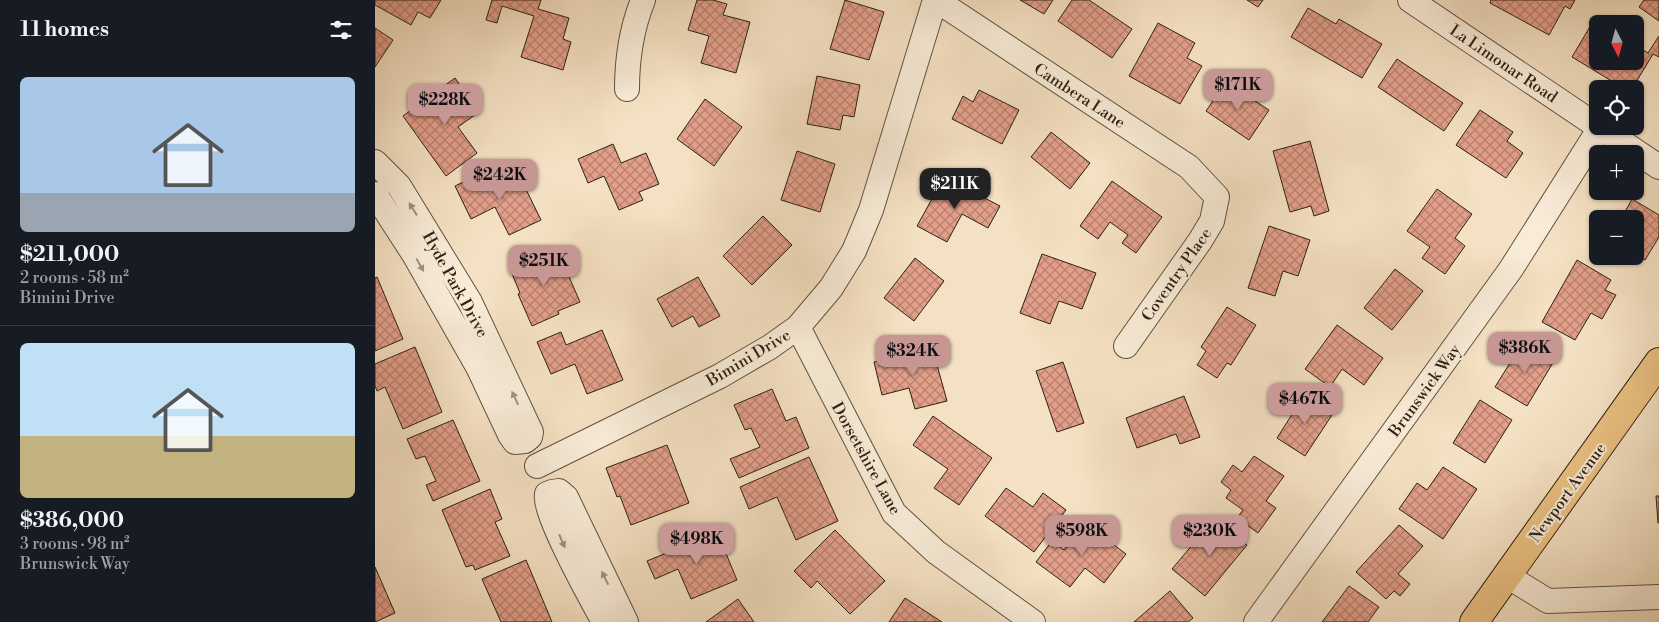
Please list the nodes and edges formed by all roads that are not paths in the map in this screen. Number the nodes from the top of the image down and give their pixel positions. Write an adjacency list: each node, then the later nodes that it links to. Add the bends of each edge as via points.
1 (643, 0): 4 (street, via 627,57)
2 (936, 0): 11 (street, Cambera Lane, via 1189,167); 12 (street, Bimini Drive, via 868,218 831,288)
3 (1410, 0): 5 (street, La Limonar Road)
4 (627, 89)
5 (1589, 121)
6 (1593, 135): 23 (street, Brunswick Way, via 1511,269)
7 (1610, 135): 9 (street, La Limonar Road)
8 (375, 162): 15 (street, Hyde Park Drive, one-way to 8, via 531,432 470,302 399,186)
9 (1659, 167)
10 (375, 194): 15 (street, Hyde Park Drive, one-way to 15, via 415,256 473,359 510,436 515,442)
11 (1217, 197): 13 (street, Coventry Place, via 1212,221 1200,241)
12 (798, 327): 16 (street, Bimini Drive, via 720,376); 22 (street, Dorsetshire Lane, via 894,513 936,552)
13 (1126, 346)
14 (1659, 362): 18 (main road, Newport Avenue)
15 (525, 441): 16 (street, Hyde Park Drive)
16 (537, 466): 17 (street, Hyde Park Drive)
17 (549, 493): 20 (street, Hyde Park Drive, one-way to 20, via 546,504 567,554); 21 (street, one-way to 17, via 566,497 559,491)
18 (1507, 576): 19 (street, via 1548,601); 24 (main road, Newport Avenue)
19 (1659, 597)
20 (604, 622)
21 (626, 622)
22 (1033, 622)
23 (1256, 622)
24 (1474, 622)

